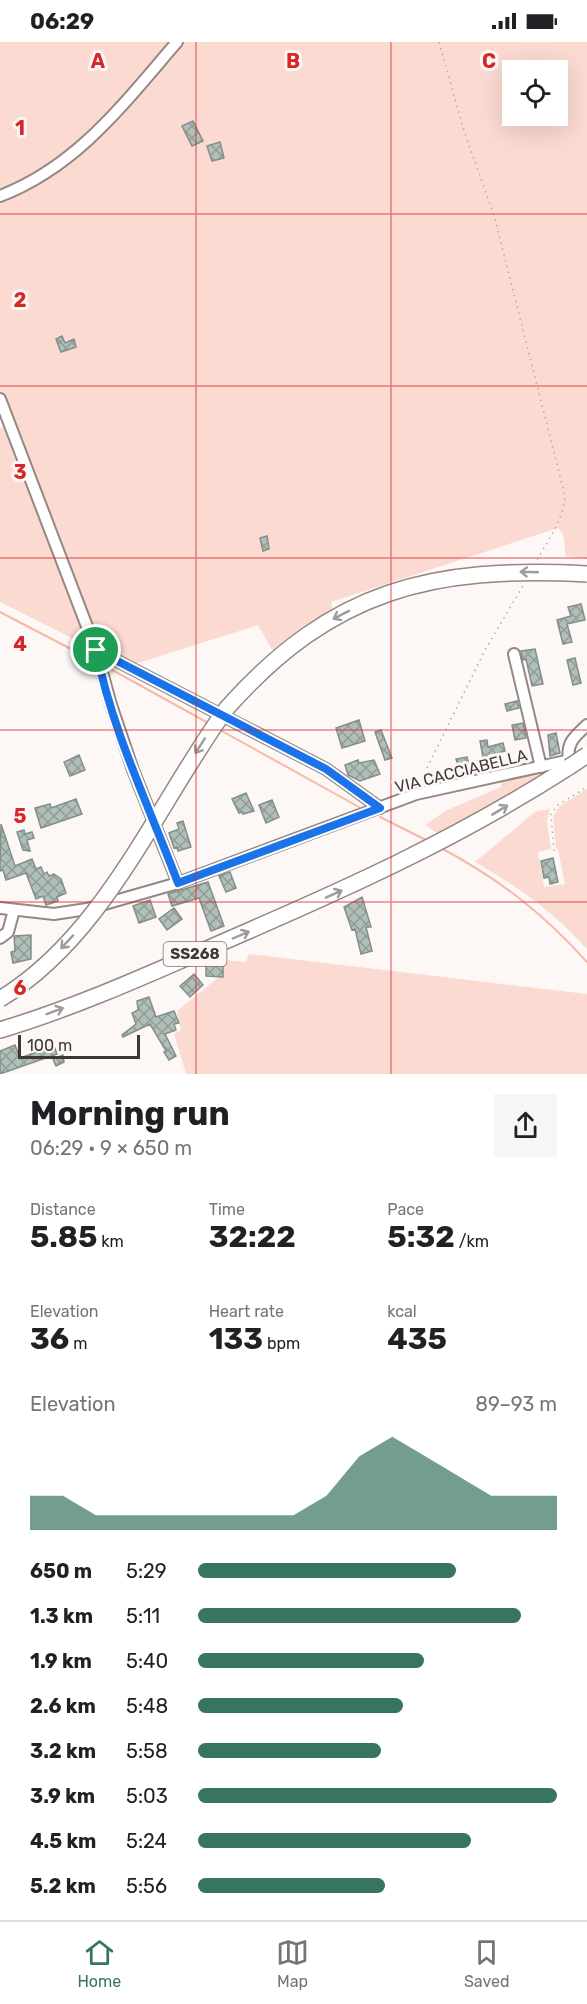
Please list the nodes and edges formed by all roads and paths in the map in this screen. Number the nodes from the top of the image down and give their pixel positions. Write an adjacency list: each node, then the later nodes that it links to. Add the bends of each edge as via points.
1 (177, 42): 3 (street, via 66,162)
2 (439, 42): 5 (path, via 464,131 494,214 565,496 558,522)
3 (0, 196)
4 (0, 399): 9 (street)
5 (536, 563)
6 (587, 574): 22 (highway, one-way to 22, bridge, via 516,571 442,578 370,600 304,636 260,673 227,708 87,920 37,972)
7 (526, 579): 15 (path, via 485,650)
8 (514, 654): 13 (street)
9 (98, 659): 16 (street, via 326,769); 18 (street, via 133,770)
10 (587, 725): 12 (street, via 570,742)
11 (587, 755): 12 (highway, SS268, bridge)
12 (569, 764): 13 (street, VIA CACCIABELLA); 23 (highway, SS268, one-way to 12, via 110,991 424,852)
13 (541, 767): 15 (street, VIA CACCIABELLA)
14 (587, 787): 17 (path, via 551,814)
15 (413, 795): 16 (street, VIA CACCIABELLA)
16 (380, 808): 18 (street, VIA CACCIABELLA)
17 (554, 851)
18 (178, 883): 20 (street, VIA CACCIABELLA, via 72,912)
19 (0, 908): 20 (street, VIA CACCIABELLA)
20 (14, 910): 21 (street, via 8,932)
21 (0, 938)
22 (0, 999)
23 (0, 1030)

